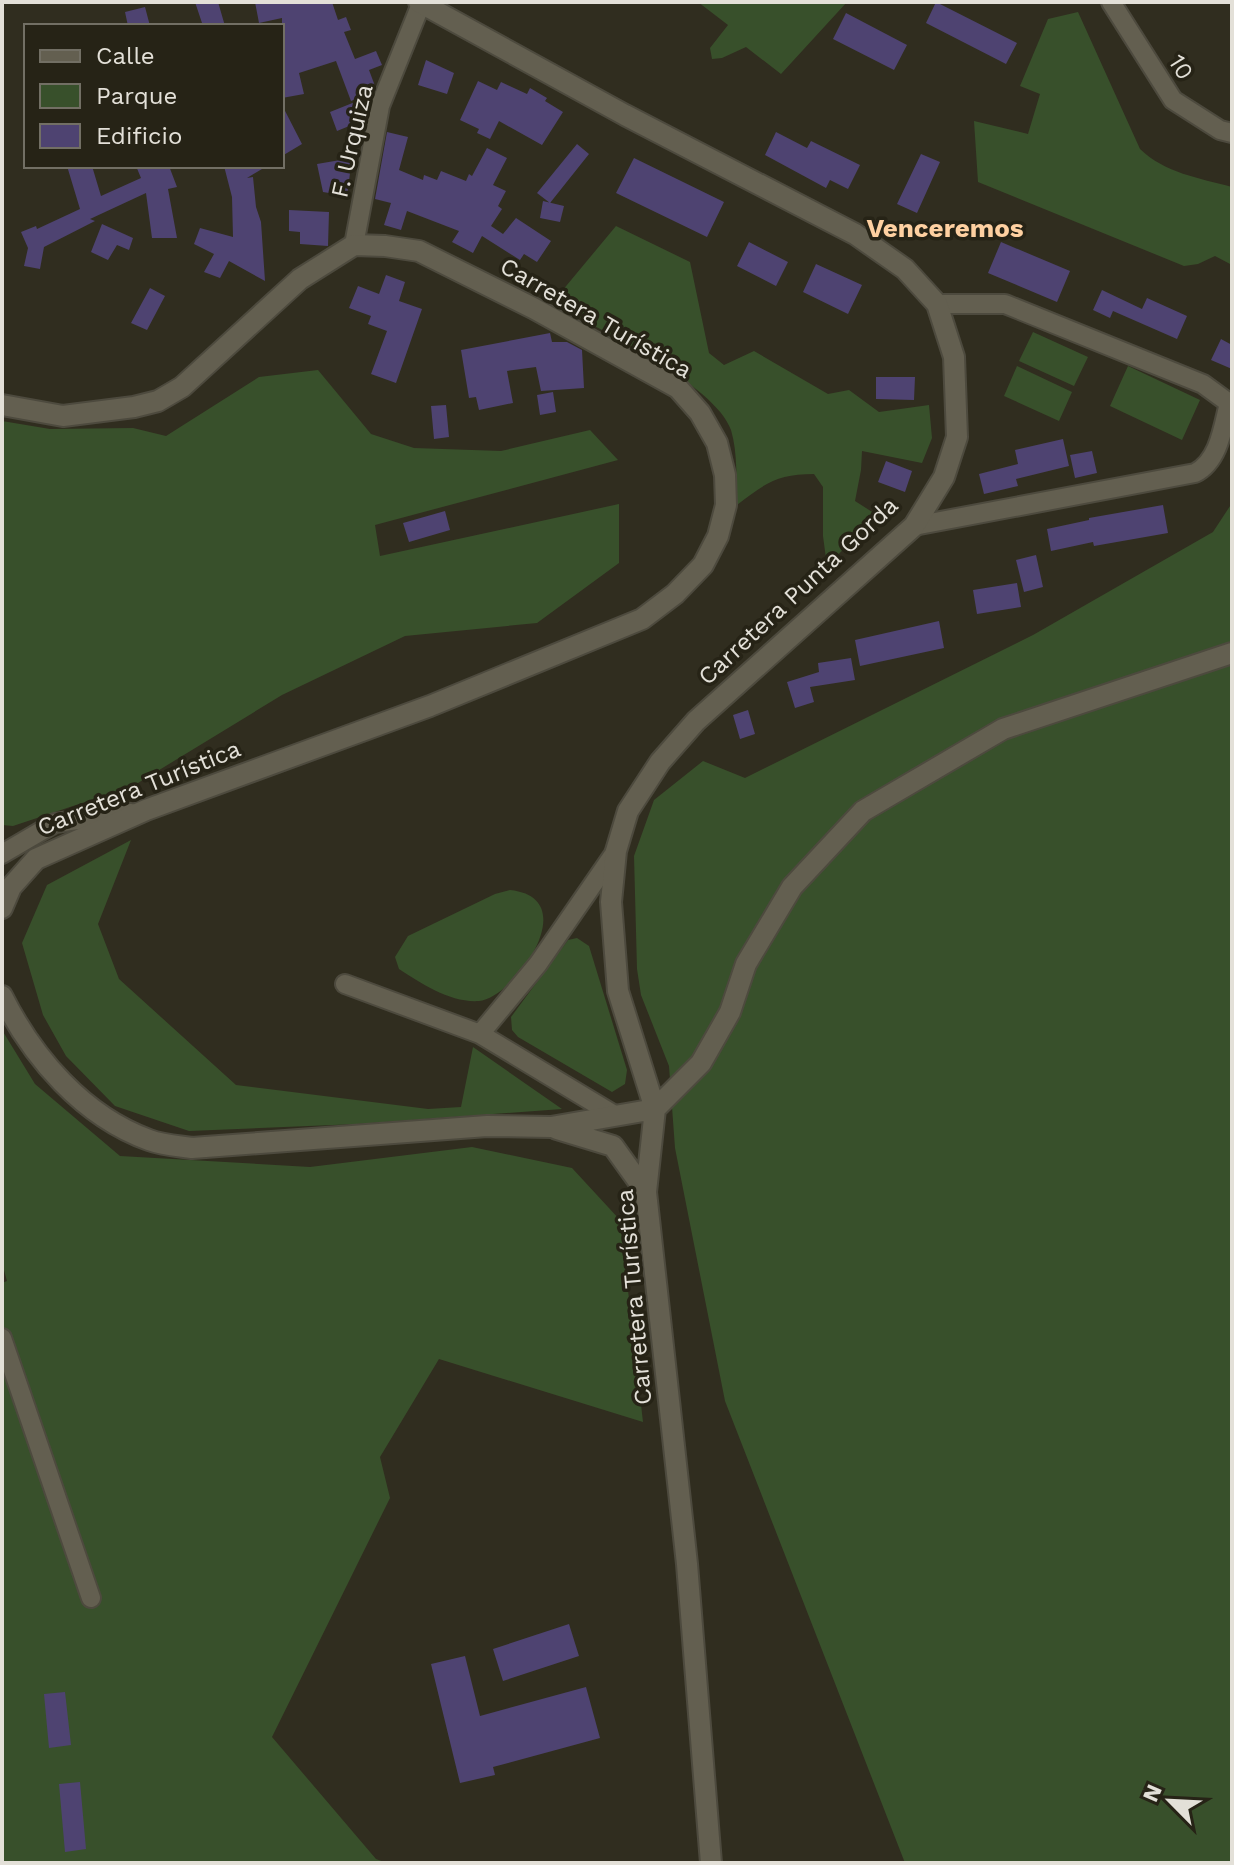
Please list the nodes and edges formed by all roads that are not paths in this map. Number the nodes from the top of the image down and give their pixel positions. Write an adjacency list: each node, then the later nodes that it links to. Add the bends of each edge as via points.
1 (1111, 2): 3 (street, 10, via 1173,100)
2 (420, 3): 4 (street, F. Urquiza, via 380,106); 5 (main road, Carretera Punta Gorda, via 855,234 905,269)
3 (1232, 133)
4 (354, 245): 6 (main road, via 300,279 182,387 158,401 63,416); 9 (main road, Carretera Turística, via 419,251 678,388 717,443 726,505 718,536 703,565 642,619 430,706)
5 (937, 304): 7 (main road, Carretera Punta Gorda, via 954,357 957,437 944,477); 7 (street, via 1005,304 1203,384 1229,403 1206,468 1195,473)
6 (2, 405)
7 (914, 526): 10 (main road, Carretera Punta Gorda, via 696,721 660,762 628,811)
8 (1232, 653): 16 (main road, via 1003,729 863,811 792,887 746,964 730,1012 701,1063)
9 (146, 810): 11 (street, via 55,823); 12 (main road, Carretera Turística, via 36,859 11,887)
10 (616, 851): 15 (street, via 538,964); 16 (main road, Carretera Punta Gorda, via 611,902 618,991)
11 (2, 854)
12 (2, 908)
13 (345, 984): 15 (street)
14 (2, 996): 18 (main road, via 33,1048 84,1103 151,1142 192,1148 487,1126)
15 (480, 1034): 17 (street)
16 (655, 1109): 17 (main road); 19 (main road, Carretera Turística)
17 (616, 1116): 18 (main road)
18 (551, 1127): 19 (main road, via 613,1146)
19 (646, 1192): 22 (main road, Carretera Turística, via 687,1564)
20 (2, 1338): 21 (street)
21 (91, 1598)
22 (711, 1863)

